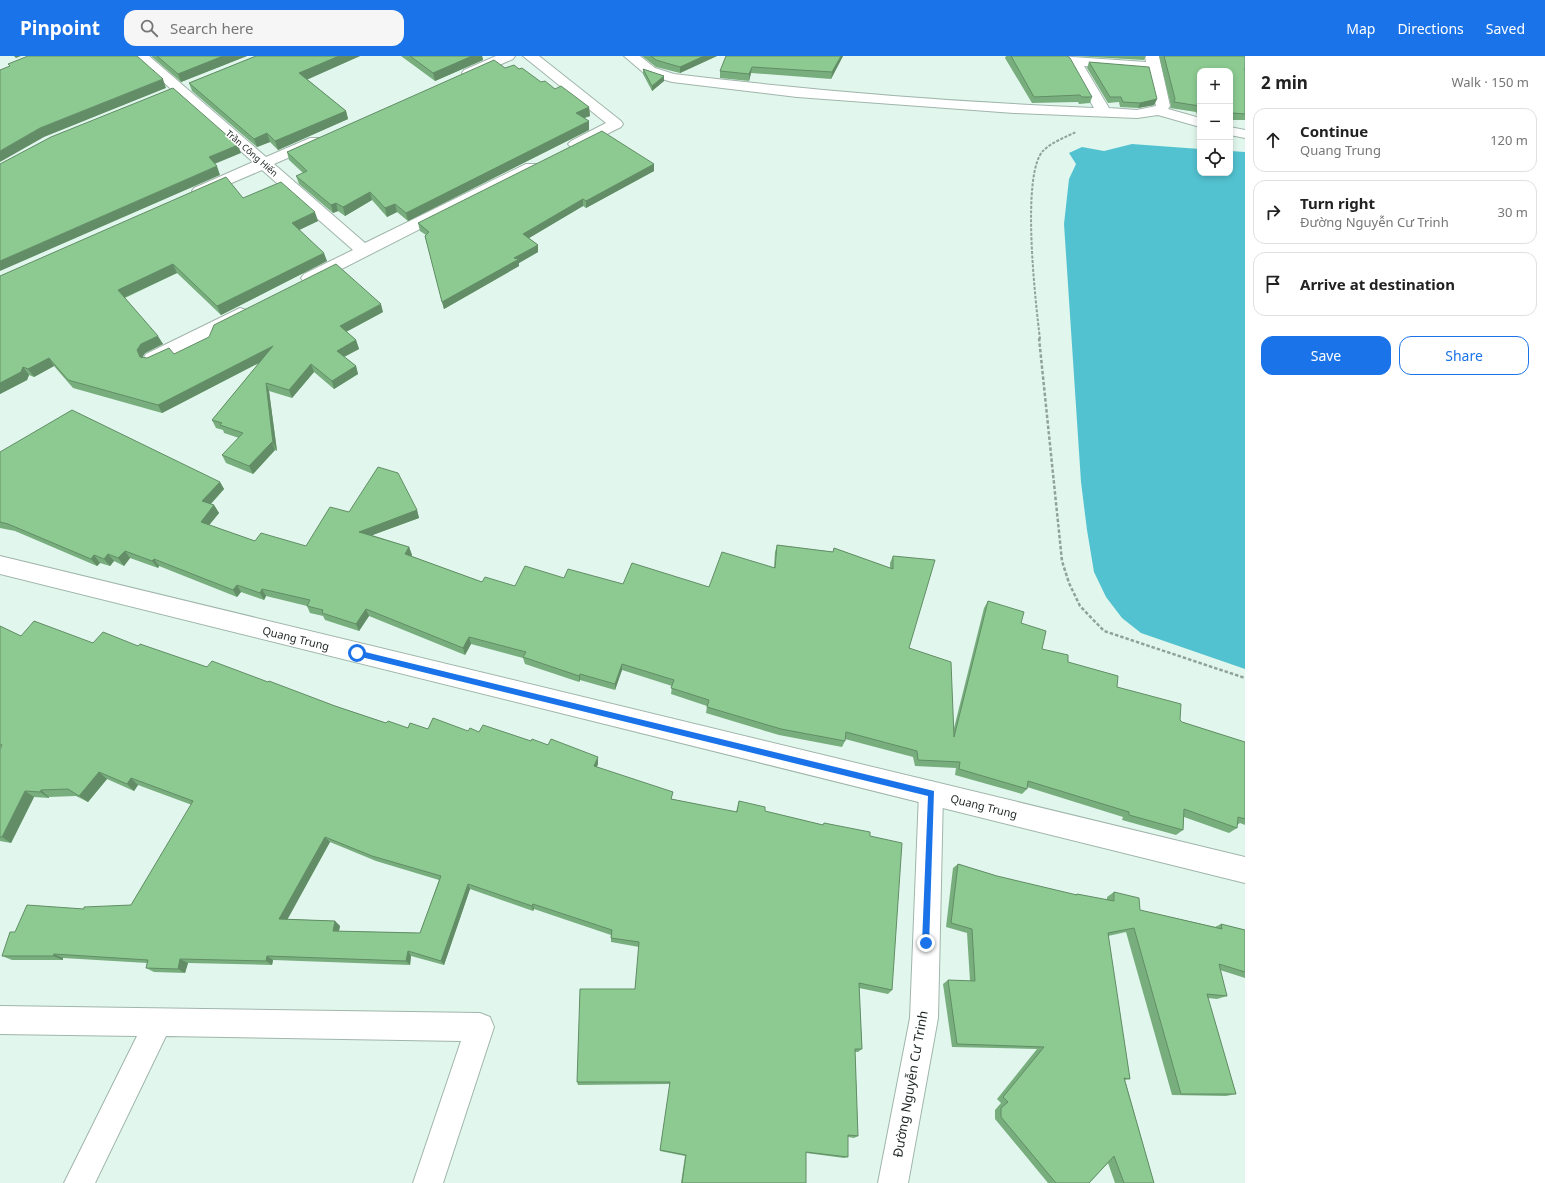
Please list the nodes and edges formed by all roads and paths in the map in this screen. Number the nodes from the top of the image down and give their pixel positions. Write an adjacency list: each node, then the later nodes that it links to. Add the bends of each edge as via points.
1 (140, 56): 9 (street, Trần Công Hiến)
2 (508, 56): 7 (street)
3 (530, 56): 19 (street, via 616,124)
4 (631, 56): 12 (street, via 650,71 672,78 789,92 1006,109)
5 (1069, 58): 6 (street); 12 (street)
6 (1153, 62): 11 (street, via 1163,106)
7 (458, 78)
8 (192, 84): 9 (street)
9 (178, 89): 10 (street); 17 (street, Trần Công Hiến)
10 (164, 95)
11 (1159, 111): 12 (street, via 1137,114); 13 (street)
12 (1104, 112): 24 (path, via 1085,128 1043,150 1035,168 1031,195 1033,269 1062,561 1080,606 1104,631)
13 (1197, 122)
14 (1233, 132): 15 (street)
15 (1245, 134)
16 (328, 135): 17 (street)
17 (263, 163): 18 (street); 19 (street, Trần Công Hiến)
18 (190, 196)
19 (364, 251): 20 (street)
20 (293, 287)
21 (251, 308): 22 (street)
22 (152, 359)
23 (0, 565): 25 (street, Quang Trung)
24 (1245, 678)
25 (932, 793): 26 (street, Quang Trung); 31 (street, Đường Nguyễn Cư Trinh, via 924,1018)
26 (1245, 870)
27 (0, 1020): 28 (street)
28 (158, 1023): 29 (street); 30 (street, via 480,1027)
29 (79, 1183)
30 (428, 1183)
31 (893, 1183)

